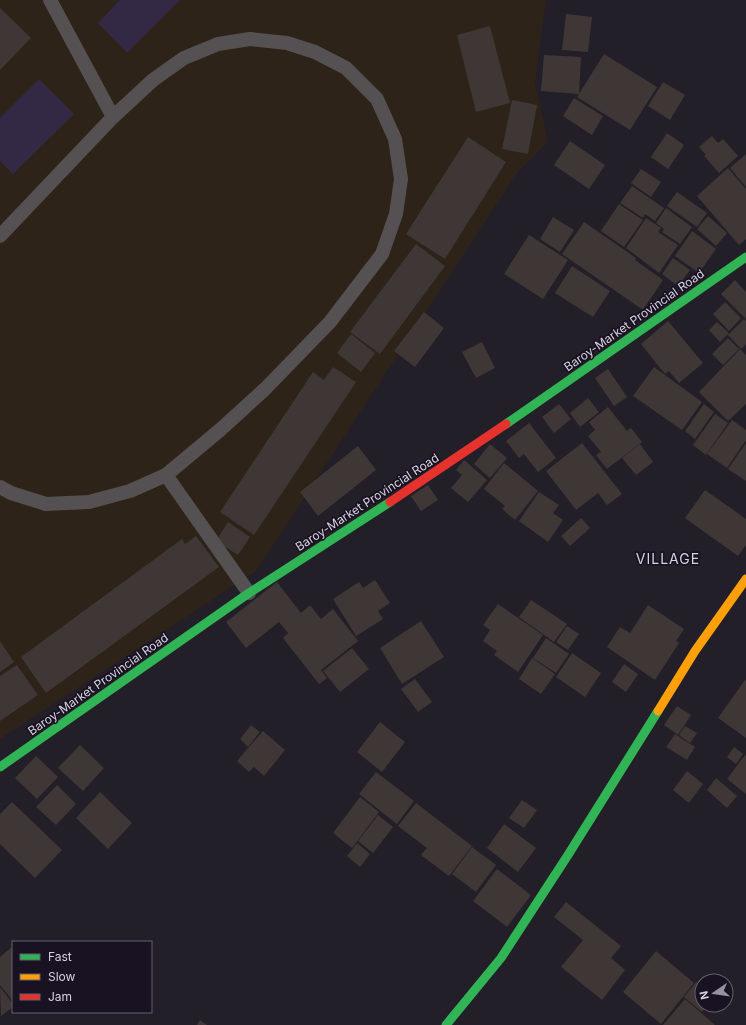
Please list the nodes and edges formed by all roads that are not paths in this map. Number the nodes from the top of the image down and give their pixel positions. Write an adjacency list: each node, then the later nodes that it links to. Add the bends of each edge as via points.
1 (50, 0): 2 (lane)
2 (113, 117): 3 (lane); 5 (lane, via 152,80 191,55 218,44 250,39 287,43 315,52 346,68 378,99 395,139 401,179 396,214 382,254 330,322 265,389)
3 (0, 236)
4 (746, 257): 8 (street, Baroy-Market Provincial Road, via 444,467)
5 (166, 475): 6 (lane, via 130,491 89,502 46,504 11,494); 8 (lane)
6 (0, 487)
7 (746, 579): 10 (street, via 695,651 501,958)
8 (249, 593): 9 (street, Baroy-Market Provincial Road)
9 (0, 767)
10 (446, 1025)

